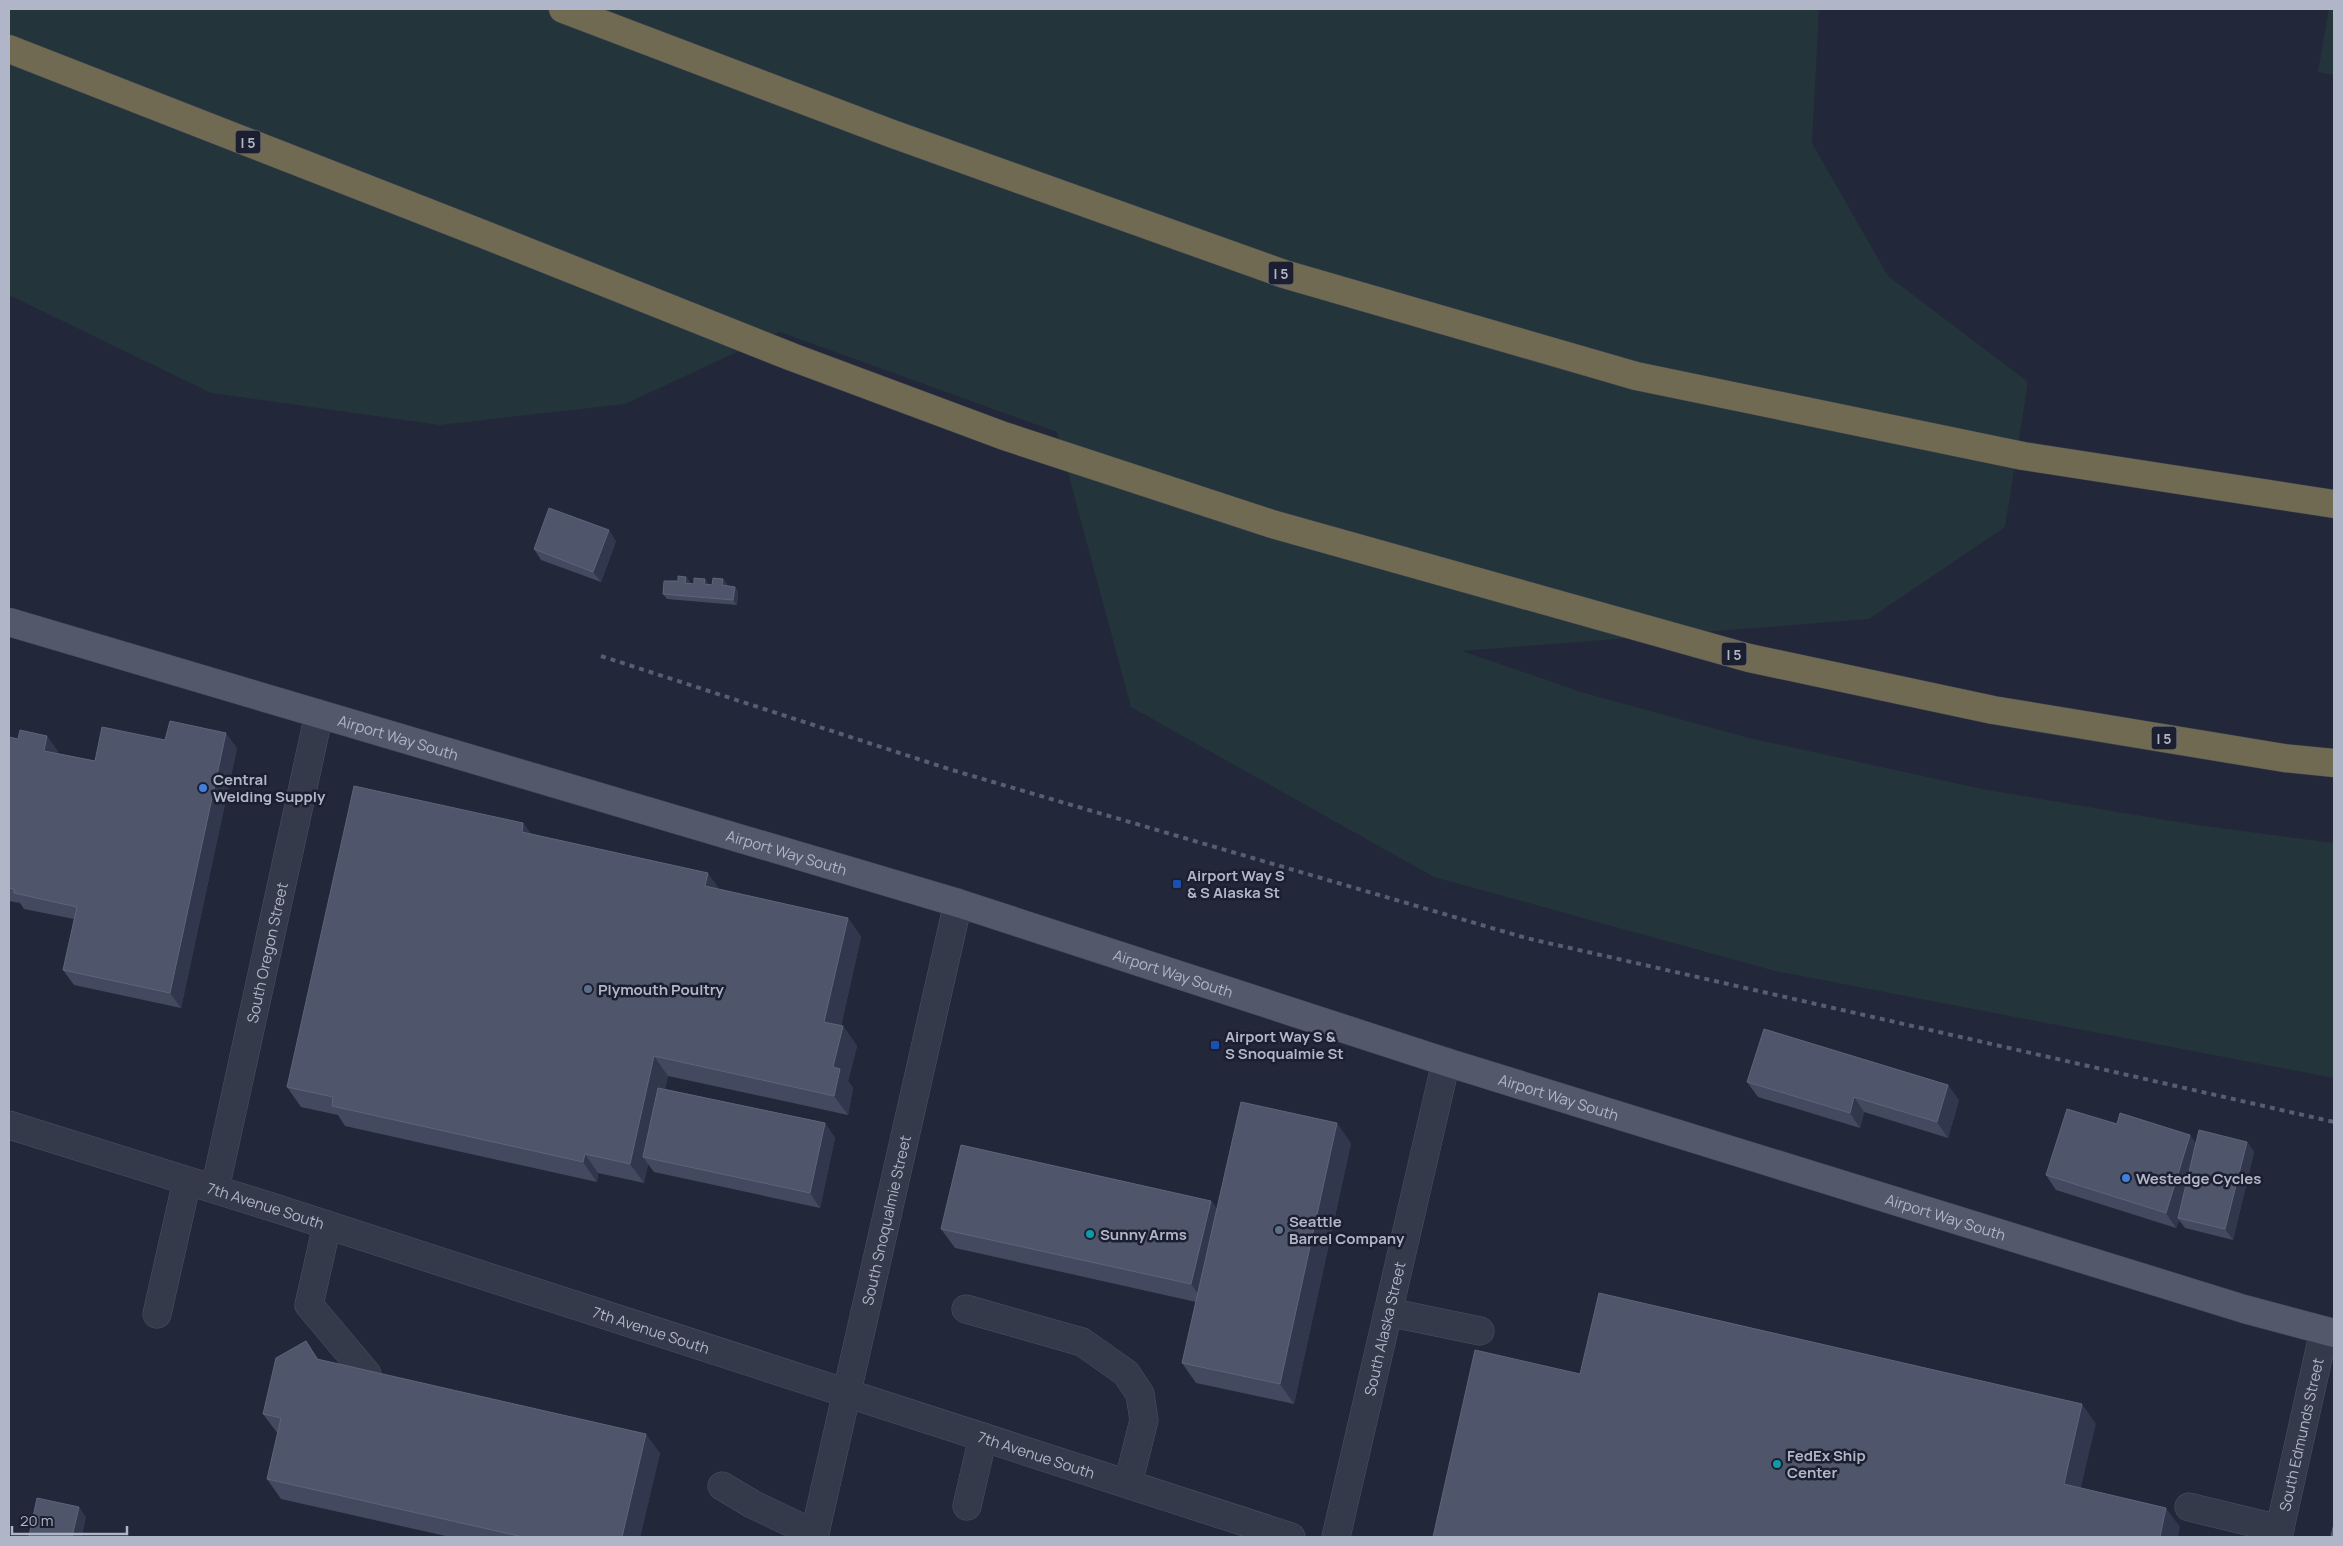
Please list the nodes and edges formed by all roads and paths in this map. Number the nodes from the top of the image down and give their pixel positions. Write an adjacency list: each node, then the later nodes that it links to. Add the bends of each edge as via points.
1 (564, 9): 3 (highway, I 5, via 890,133 1284,274 1636,376 2023,456)
2 (9, 49): 6 (highway, I 5, via 792,357 1004,436 1272,524 1749,658 1993,710 2284,758)
3 (2334, 504)
4 (9, 622): 5 (main road, Airport Way South)
5 (319, 714): 7 (main road, Airport Way South); 11 (street, South Oregon Street)
6 (2334, 763)
7 (958, 903): 8 (main road, Airport Way South); 19 (street, South Snoqualmie Street)
8 (1446, 1062): 14 (street, South Alaska Street); 17 (main road, Airport Way South, via 2235,1307)
9 (9, 1124): 10 (street, 7th Avenue South)
10 (187, 1181): 11 (street, 7th Avenue South); 15 (street)
11 (215, 1189): 12 (street, 7th Avenue South)
12 (327, 1225): 18 (street, via 309,1305); 19 (street, 7th Avenue South)
13 (966, 1309): 21 (street, via 1082,1342 1126,1373 1140,1394 1144,1420)
14 (1388, 1312): 16 (street); 29 (street, South Alaska Street)
15 (157, 1314)
16 (1480, 1331)
17 (2329, 1332): 26 (street, South Edmunds Street)
18 (367, 1374)
19 (847, 1392): 20 (street, 7th Avenue South); 27 (street, South Snoqualmie Street)
20 (983, 1437): 21 (street, 7th Avenue South); 23 (street)
21 (1128, 1484): 25 (street, 7th Avenue South)
22 (722, 1486): 27 (street)
23 (967, 1506)
24 (2189, 1507): 26 (street)
25 (1217, 1526): 28 (street, 7th Avenue South)
26 (2279, 1533)
27 (815, 1536)
28 (1291, 1537)
29 (1336, 1537)

